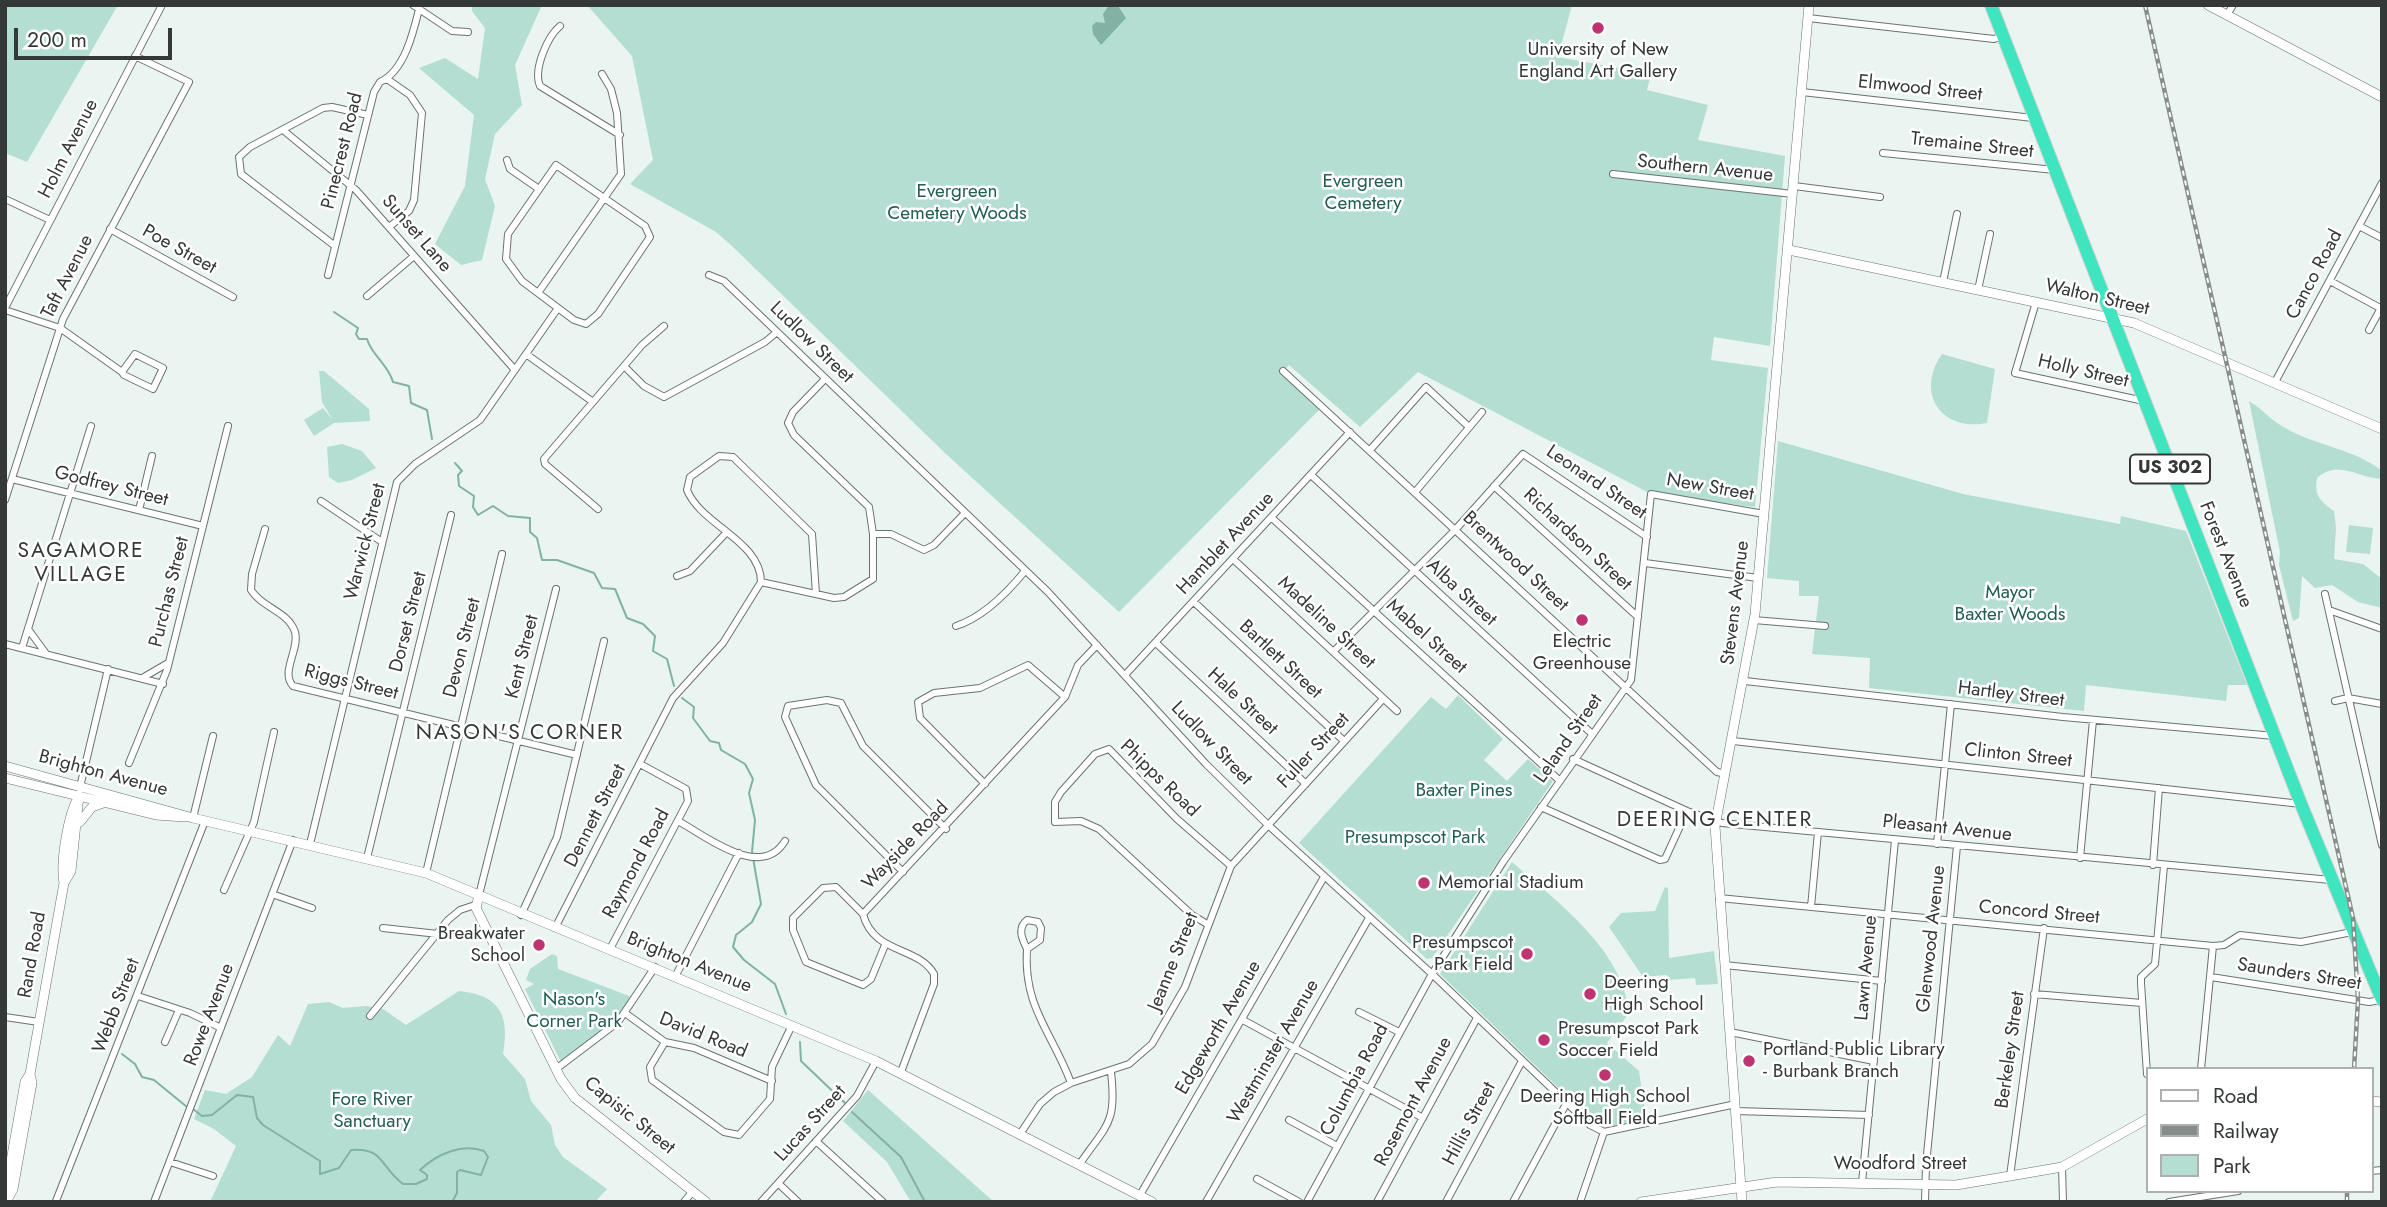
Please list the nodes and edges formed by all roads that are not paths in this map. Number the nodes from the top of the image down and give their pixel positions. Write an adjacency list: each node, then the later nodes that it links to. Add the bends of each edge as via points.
1 (162, 5): 12 (street, Holm Avenue)
2 (1809, 5): 8 (main road, Stevens Avenue)
3 (1991, 5): 11 (highway, Forest Avenue / US 302)
4 (2208, 5): 7 (main road)
5 (2233, 5): 7 (street)
6 (417, 7): 10 (street, via 452,31); 14 (street, Pinecrest Road, via 409,44)
7 (2227, 15): 16 (main road)
8 (1808, 18): 11 (street, via 1994,39); 15 (main road, Stevens Avenue)
9 (560, 26): 20 (street, via 549,40 537,75 540,86)
10 (468, 32)
11 (2003, 36): 18 (highway, Forest Avenue / US 302)
12 (135, 56): 33 (street, Holm Avenue); 36 (street, Taft Avenue, via 189,82)
13 (603, 74): 20 (street, via 611,89)
14 (387, 79): 17 (street, Pinecrest Road, via 376,86); 35 (street, via 418,102 423,120 414,200 409,211)
15 (1802, 92): 18 (street, Elmwood Street); 28 (main road, Stevens Avenue)
16 (2382, 97)
17 (368, 115): 19 (street, via 327,107); 26 (street, Pinecrest Road)
18 (2035, 118): 23 (highway, Forest Avenue / US 302)
19 (283, 130): 26 (street, Sunset Lane); 39 (street, via 242,152 241,174)
20 (620, 135): 31 (street, via 621,174)
21 (1883, 153): 23 (street, Tremaine Street)
22 (508, 160): 27 (street, via 510,169)
23 (2057, 171): 54 (highway, Forest Avenue / US 302)
24 (1613, 174): 28 (street, Southern Avenue)
25 (2382, 183): 34 (street, Canco Road)
26 (351, 185): 35 (street, Sunset Lane); 39 (street, Pinecrest Road)
27 (539, 189): 31 (street, via 555,165); 47 (street, via 508,234 505,246 515,274)
28 (1793, 190): 29 (street, Southern Avenue); 40 (main road, Stevens Avenue)
29 (1880, 197)
30 (5, 199): 33 (street)
31 (604, 199): 47 (street); 51 (street, via 645,226 648,242 591,322 578,322)
32 (1957, 214): 45 (street)
33 (50, 220): 53 (street, Holm Avenue)
34 (2359, 226): 38 (street); 44 (street, Canco Road)
35 (389, 228): 41 (street, Sunset Lane)
36 (110, 229): 49 (street, Poe Street); 56 (street, Taft Avenue)
37 (1990, 234): 46 (street)
38 (2382, 238)
39 (335, 246): 42 (street, Pinecrest Road)
40 (1789, 250): 45 (main road, Walton Street); 87 (main road, Stevens Avenue)
41 (414, 256): 48 (street); 61 (street, Sunset Lane)
42 (328, 275)
43 (709, 275): 58 (street, Ludlow Street, via 724,281)
44 (2330, 281): 52 (street); 65 (street, Canco Road)
45 (1943, 282): 46 (main road, Walton Street)
46 (1978, 290): 50 (main road, Walton Street)
47 (538, 293): 51 (street)
48 (367, 296)
49 (233, 298)
50 (2036, 302): 54 (main road, Walton Street); 66 (street, Holly Street, via 2015,373)
51 (558, 308): 59 (street, Warwick Street)
52 (2381, 308): 57 (street)
53 (5, 309): 56 (street)
54 (2112, 317): 65 (main road, Walton Street); 66 (highway, Forest Avenue / US 302)
55 (664, 326): 60 (street)
56 (60, 328): 63 (street); 77 (street, Taft Avenue)
57 (2369, 330)
58 (777, 332): 60 (street, via 664,397 644,386); 64 (street, Ludlow Street)
59 (526, 354): 61 (street, Warwick Street); 67 (street)
60 (624, 366): 67 (street)
61 (514, 370): 96 (street, Warwick Street, via 472,427 400,477)
62 (1283, 371): 73 (street, Brentwood Street)
63 (122, 372): 63 (street, via 136,354 163,368 151,389)
64 (825, 379): 86 (street, Ludlow Street); 94 (street, via 790,416 789,430 866,503)
65 (2276, 382): 72 (main road, Walton Street)
66 (2144, 401): 145 (highway, Forest Avenue / US 302)
67 (593, 402): 84 (street, via 544,458 545,464)
68 (1482, 412): 71 (street)
69 (91, 426): 80 (street)
70 (228, 426): 90 (street, Purchas Street)
71 (1469, 428): 74 (street, via 1426,387); 79 (street)
72 (2382, 429)
73 (1350, 432): 74 (street, Brentwood Street); 76 (street, Hamblet Avenue)
74 (1370, 450): 79 (street, Brentwood Street)
75 (152, 456): 85 (street)
76 (1311, 475): 89 (street, Hamblet Avenue); 100 (street, Alba Street)
77 (12, 479): 80 (street, Godfrey Street); 82 (street, Taft Avenue)
78 (1494, 486): 92 (street); 95 (street, Leonard Street, via 1520,455 1526,455); 111 (street, Richardson Street)
79 (1416, 491): 92 (street, Brentwood Street)
80 (70, 494): 85 (street, Godfrey Street); 115 (street)
81 (1651, 494): 87 (street, New Street); 95 (street, Leland Street)
82 (5, 500)
83 (321, 501): 96 (street)
84 (598, 509)
85 (139, 510): 90 (street, Godfrey Street)
86 (965, 513): 94 (street, via 925,550 891,534); 101 (street, Ludlow Street)
87 (1764, 514): 103 (main road, Stevens Avenue)
88 (451, 515): 139 (street, Dorset Street)
89 (1272, 518): 98 (street, Hamblet Avenue); 109 (street, Mabel Street)
90 (203, 526): 124 (street, Purchas Street)
91 (265, 529): 132 (street, Riggs Street, via 251,590 264,605 290,621 295,633 289,682)
92 (1456, 529): 100 (street); 130 (street, Brentwood Street)
93 (726, 533): 102 (street, via 690,571); 104 (street, via 757,562); 106 (street, via 687,490 694,473 723,455 733,457 812,534)
94 (873, 534): 106 (street, via 873,579 845,597)
95 (1647, 537): 99 (street, Leland Street)
96 (382, 542): 132 (street, Warwick Street)
97 (502, 554): 141 (street, Devon Street)
98 (1233, 559): 108 (street, Hamblet Avenue); 122 (street, Madeline Street)
99 (1645, 563): 103 (street); 111 (street, Leland Street)
100 (1413, 570): 109 (street); 143 (street, Alba Street)
101 (1026, 571): 113 (street, via 986,610); 120 (street, Ludlow Street)
102 (677, 576)
103 (1758, 578): 112 (main road, Stevens Avenue)
104 (761, 582): 106 (street); 152 (street, Dennett Street, via 723,643 673,698)
105 (556, 589): 146 (street, Kent Street)
106 (816, 594)
107 (2325, 594): 110 (street)
108 (1194, 602): 118 (street, Hamblet Avenue); 147 (street, Bartlett Street)
109 (1374, 611): 122 (street); 157 (street, Mabel Street)
110 (2329, 611): 116 (street); 134 (street)
111 (1638, 617): 130 (street, Leland Street, via 1631,680)
112 (1754, 620): 114 (street); 128 (main road, Stevens Avenue)
113 (957, 626)
114 (1825, 626)
115 (28, 628): 121 (street); 123 (street)
116 (2382, 629)
117 (604, 640): 149 (street)
118 (1156, 643): 126 (street, Hamblet Avenue); 160 (street, Hale Street)
119 (5, 644): 121 (street)
120 (1097, 645): 126 (street, Ludlow Street); 131 (street, Wayside Road, via 1078,665)
121 (22, 648): 123 (street)
122 (1334, 652): 133 (street, Madeline Street)
123 (47, 655): 125 (street)
124 (168, 663): 127 (street); 129 (street, Purchas Street)
125 (108, 669): 127 (street); 162 (street)
126 (1125, 675): 174 (street, Ludlow Street)
127 (144, 677): 129 (street)
128 (1745, 681): 136 (street, Hartley Street); 148 (main road, Stevens Avenue)
129 (163, 684): 151 (street, Purchas Street)
130 (1626, 685): 143 (street, Leland Street); 155 (street, Brentwood Street, via 1717,772)
131 (1065, 697): 159 (street, Wayside Road); 159 (street, via 1028,665 980,688 934,693 918,702 920,718)
132 (344, 698): 139 (street, Riggs Street); 181 (street, Warwick Street)
133 (1383, 698): 138 (street, Madeline Street); 147 (street, Fuller Street)
134 (2348, 698): 135 (street); 137 (street); 168 (street)
135 (2335, 701)
136 (1951, 704): 140 (street, Hartley Street); 153 (street)
137 (2382, 704)
138 (1397, 711)
139 (403, 712): 141 (street, Riggs Street); 186 (street, Dorset Street)
140 (2093, 720): 145 (street, Hartley Street); 158 (street)
141 (460, 727): 146 (street, Riggs Street); 192 (street, Devon Street)
142 (274, 732): 176 (street)
143 (1591, 733): 150 (street, Leland Street)
144 (214, 736): 169 (street)
145 (2275, 736): 164 (highway, Forest Avenue / US 302)
146 (519, 741): 149 (street, Riggs Street); 198 (street, Kent Street)
147 (1344, 741): 160 (street, Fuller Street)
148 (1733, 741): 153 (street, Clinton Street); 155 (main road, Stevens Avenue)
149 (577, 755): 205 (street, via 554,849)
150 (1573, 759): 157 (street, Leland Street); 167 (street, Pleasant Avenue)
151 (130, 763)
152 (640, 764): 171 (street, Raymond Road, via 689,793); 210 (street, Dennett Street)
153 (1946, 764): 158 (street, Clinton Street); 182 (street)
154 (5, 766): 162 (main road, Brighton Avenue)
155 (1726, 774): 172 (main road, Stevens Avenue)
156 (5, 778): 162 (main road, Brighton Avenue)
157 (1559, 780): 165 (street, Leland Street)
158 (2087, 780): 161 (street, Clinton Street); 187 (street)
159 (985, 784): 175 (street, Wayside Road)
160 (1306, 784): 174 (street, Fuller Street)
161 (2159, 788): 164 (street, Clinton Street); 188 (street)
162 (80, 791): 163 (main road, Brighton Avenue); 169 (main road, Brighton Avenue); 173 (main road, Rand Road); 195 (main road, Rand Road, via 62,870)
163 (104, 803): 169 (main road, Brighton Avenue); 173 (main road, via 92,807)
164 (2301, 804): 194 (highway, Forest Avenue / US 302)
165 (1541, 807): 167 (street, via 1660,860 1665,859); 221 (street, Leland Street)
166 (2382, 809): 168 (street)
167 (1687, 811): 172 (street, Pleasant Avenue)
168 (2374, 813): 183 (street)
169 (192, 818): 170 (main road, Brighton Avenue)
170 (205, 821): 176 (main road, Brighton Avenue); 226 (street, Webb Street)
171 (678, 821): 185 (street); 217 (street, Raymond Road)
172 (1715, 821): 177 (street, Pleasant Avenue); 199 (main road, Stevens Avenue)
173 (79, 824): 195 (main road, Rand Road, via 71,871)
174 (1267, 824): 189 (street, Jeanne Street); 193 (street, Ludlow Street)
175 (946, 828): 191 (street, Wayside Road); 191 (street, via 863,746 841,702 788,706 785,717 816,785)
176 (250, 830): 178 (main road, Brighton Avenue); 196 (street)
177 (1818, 832): 179 (street, Pleasant Avenue); 201 (street)
178 (293, 840): 181 (main road, Brighton Avenue); 197 (street, Rowe Avenue)
179 (1895, 840): 182 (street, Pleasant Avenue); 204 (street, Lawn Avenue)
180 (785, 841): 185 (street, via 773,854 760,859)
181 (310, 844): 186 (main road, Brighton Avenue)
182 (1937, 844): 184 (street, Pleasant Avenue)
183 (2382, 845)
184 (1957, 846): 187 (street, Pleasant Avenue); 207 (street, Glenwood Avenue)
185 (739, 853): 222 (street)
186 (367, 858): 192 (main road, Brighton Avenue)
187 (2080, 858): 188 (street, Pleasant Avenue)
188 (2153, 864): 190 (street, Pleasant Avenue)
189 (1231, 866): 208 (street, Jeanne Street); 208 (street, Phipps Road, via 1109,749 1096,754 1055,803 1055,822 1081,821 1099,829)
190 (2164, 866): 194 (street, Pleasant Avenue); 214 (street)
191 (904, 872): 203 (street, Wayside Road)
192 (426, 873): 198 (main road, Brighton Avenue)
193 (1324, 877): 206 (street, Ludlow Street); 235 (street, Edgeworth Avenue)
194 (2331, 880): 212 (highway, Forest Avenue / US 302)
195 (64, 883): 236 (main road, Rand Road)
196 (224, 890)
197 (272, 894): 202 (street); 238 (street, Rowe Avenue)
198 (479, 895): 200 (main road); 205 (main road, Brighton Avenue)
199 (1719, 898): 201 (street, Concord Street); 219 (main road, Stevens Avenue)
200 (475, 905): 213 (street, via 456,914); 249 (main road, Capisic Street)
201 (1811, 907): 204 (street, Concord Street)
202 (312, 908)
203 (863, 914): 215 (street, Wayside Road, via 866,925); 215 (street, via 836,887 822,888 793,918 806,962 863,985 871,979)
204 (1888, 914): 207 (street, Concord Street); 224 (street, Lawn Avenue)
205 (521, 915): 210 (main road, Brighton Avenue)
206 (1369, 918): 221 (street, Ludlow Street); 243 (street, Westminster Avenue)
207 (1950, 920): 211 (street, Concord Street); 273 (street, Glenwood Avenue)
208 (1207, 924): 251 (street, Jeanne Street, via 1180,998 1157,1038 1135,1061)
209 (383, 928): 213 (street)
210 (555, 928): 217 (main road, Brighton Avenue)
211 (2044, 928): 214 (street, Concord Street); 225 (street, Berkeley Street)
212 (2352, 932): 216 (street, Concord Street, via 2301,942 2240,935); 227 (highway, Forest Avenue / US 302)
213 (438, 934): 232 (street)
214 (2157, 940): 216 (street, Concord Street); 228 (street, via 2155,964 2141,977)
215 (885, 944): 250 (street, Wayside Road, via 928,966 934,974)
216 (2214, 946): 223 (street)
217 (610, 949): 220 (main road, Brighton Avenue)
218 (1027, 949): 218 (street, via 1021,934 1027,920 1038,922 1040,940); 253 (street, via 1030,999 1058,1048)
219 (1724, 965): 224 (street); 240 (main road, Stevens Avenue)
220 (655, 967): 222 (main road, Brighton Avenue); 231 (street)
221 (1432, 974): 234 (street, Ludlow Street); 239 (street, Columbia Road)
222 (676, 975): 237 (main road, Brighton Avenue)
223 (2211, 977): 227 (street, Saunders Street, via 2369,1002); 248 (street)
224 (1882, 981): 246 (street, Lawn Avenue)
225 (2034, 994): 228 (street); 269 (street, Berkeley Street)
226 (138, 996): 229 (street); 280 (street, Webb Street, via 93,1099)
227 (2382, 1000)
228 (2142, 1003): 247 (street)
229 (179, 1010): 238 (street); 241 (street)
230 (1359, 1012): 239 (street)
231 (625, 1013): 242 (street, David Road); 249 (street)
232 (370, 1016)
233 (5, 1017): 236 (street)
234 (1477, 1018): 245 (street, Ludlow Street); 258 (street, Rosemont Avenue)
235 (1243, 1020): 243 (street); 277 (street, Edgeworth Avenue)
236 (39, 1022): 279 (main road, Rand Road)
237 (792, 1025): 244 (main road, Brighton Avenue); 252 (street, via 772,1068)
238 (220, 1028): 265 (street, Rowe Avenue)
239 (1398, 1032): 254 (street, Columbia Road)
240 (1730, 1032): 246 (street); 256 (main road, Stevens Avenue)
241 (165, 1042)
242 (665, 1042): 252 (street, David Road, via 694,1048); 252 (street, via 650,1067 652,1080 729,1135 739,1136 764,1109)
243 (1295, 1048): 254 (street); 289 (street, Westminster Avenue)
244 (876, 1061): 250 (main road, Brighton Avenue); 263 (street, Lucas Street, via 857,1096)
245 (1522, 1061): 255 (street, Ludlow Street); 293 (street, Hillis Street)
246 (1874, 1061): 257 (street, Lawn Avenue)
247 (2147, 1067)
248 (2201, 1067)
249 (556, 1069): 275 (main road, Capisic Street, via 582,1105)
250 (901, 1072): 262 (main road, Brighton Avenue)
251 (1111, 1072): 253 (street, Jeanne Street); 266 (street, via 1111,1121)
252 (772, 1081)
253 (1071, 1083): 262 (street, Jeanne Street, via 1040,1104)
254 (1367, 1088): 258 (street); 264 (street, Columbia Road)
255 (1566, 1104): 261 (street, Ludlow Street); 294 (street)
256 (1736, 1107): 257 (street); 261 (street); 274 (main road, Stevens Avenue)
257 (1869, 1115): 271 (street, Lawn Avenue)
258 (1423, 1118): 292 (street, Rosemont Avenue)
259 (1289, 1120): 264 (street)
260 (2146, 1120): 267 (main road, Woodford Street)
261 (1604, 1132): 295 (street)
262 (1020, 1134): 266 (main road, Brighton Avenue)
263 (816, 1141): 272 (street, Lucas Street); 287 (street)
264 (1337, 1146): 291 (street, Columbia Road)
265 (170, 1162): 268 (street); 282 (street, Rowe Avenue)
266 (1079, 1165): 277 (main road, Brighton Avenue)
267 (2062, 1167): 269 (main road, Woodford Street); 298 (street)
268 (213, 1176)
269 (2010, 1176): 273 (main road, Woodford Street, via 1956,1185)
270 (1256, 1179): 290 (street)
271 (1862, 1183): 273 (main road, Woodford Street); 274 (main road, Woodford Street)
272 (779, 1184): 285 (street, Lucas Street); 286 (street)
273 (1925, 1184): 297 (street, Glenwood Avenue)
274 (1742, 1186): 281 (main road, Woodford Street); 296 (main road, Stevens Avenue)
275 (693, 1191): 283 (street); 284 (main road, Capisic Street)
276 (2224, 1193): 278 (street)
277 (1140, 1195): 288 (main road, Brighton Avenue)
278 (2196, 1197): 299 (street)
279 (7, 1198)
280 (56, 1201)
281 (1646, 1201)
282 (154, 1202)
283 (684, 1202)
284 (706, 1202)
285 (761, 1202)
286 (797, 1202)
287 (884, 1202)
288 (1152, 1202)
289 (1206, 1202)
290 (1299, 1202)
291 (1307, 1202)
292 (1377, 1202)
293 (1446, 1202)
294 (1513, 1202)
295 (1580, 1202)
296 (1742, 1202)
297 (1925, 1202)
298 (2063, 1202)
299 (2169, 1202)

